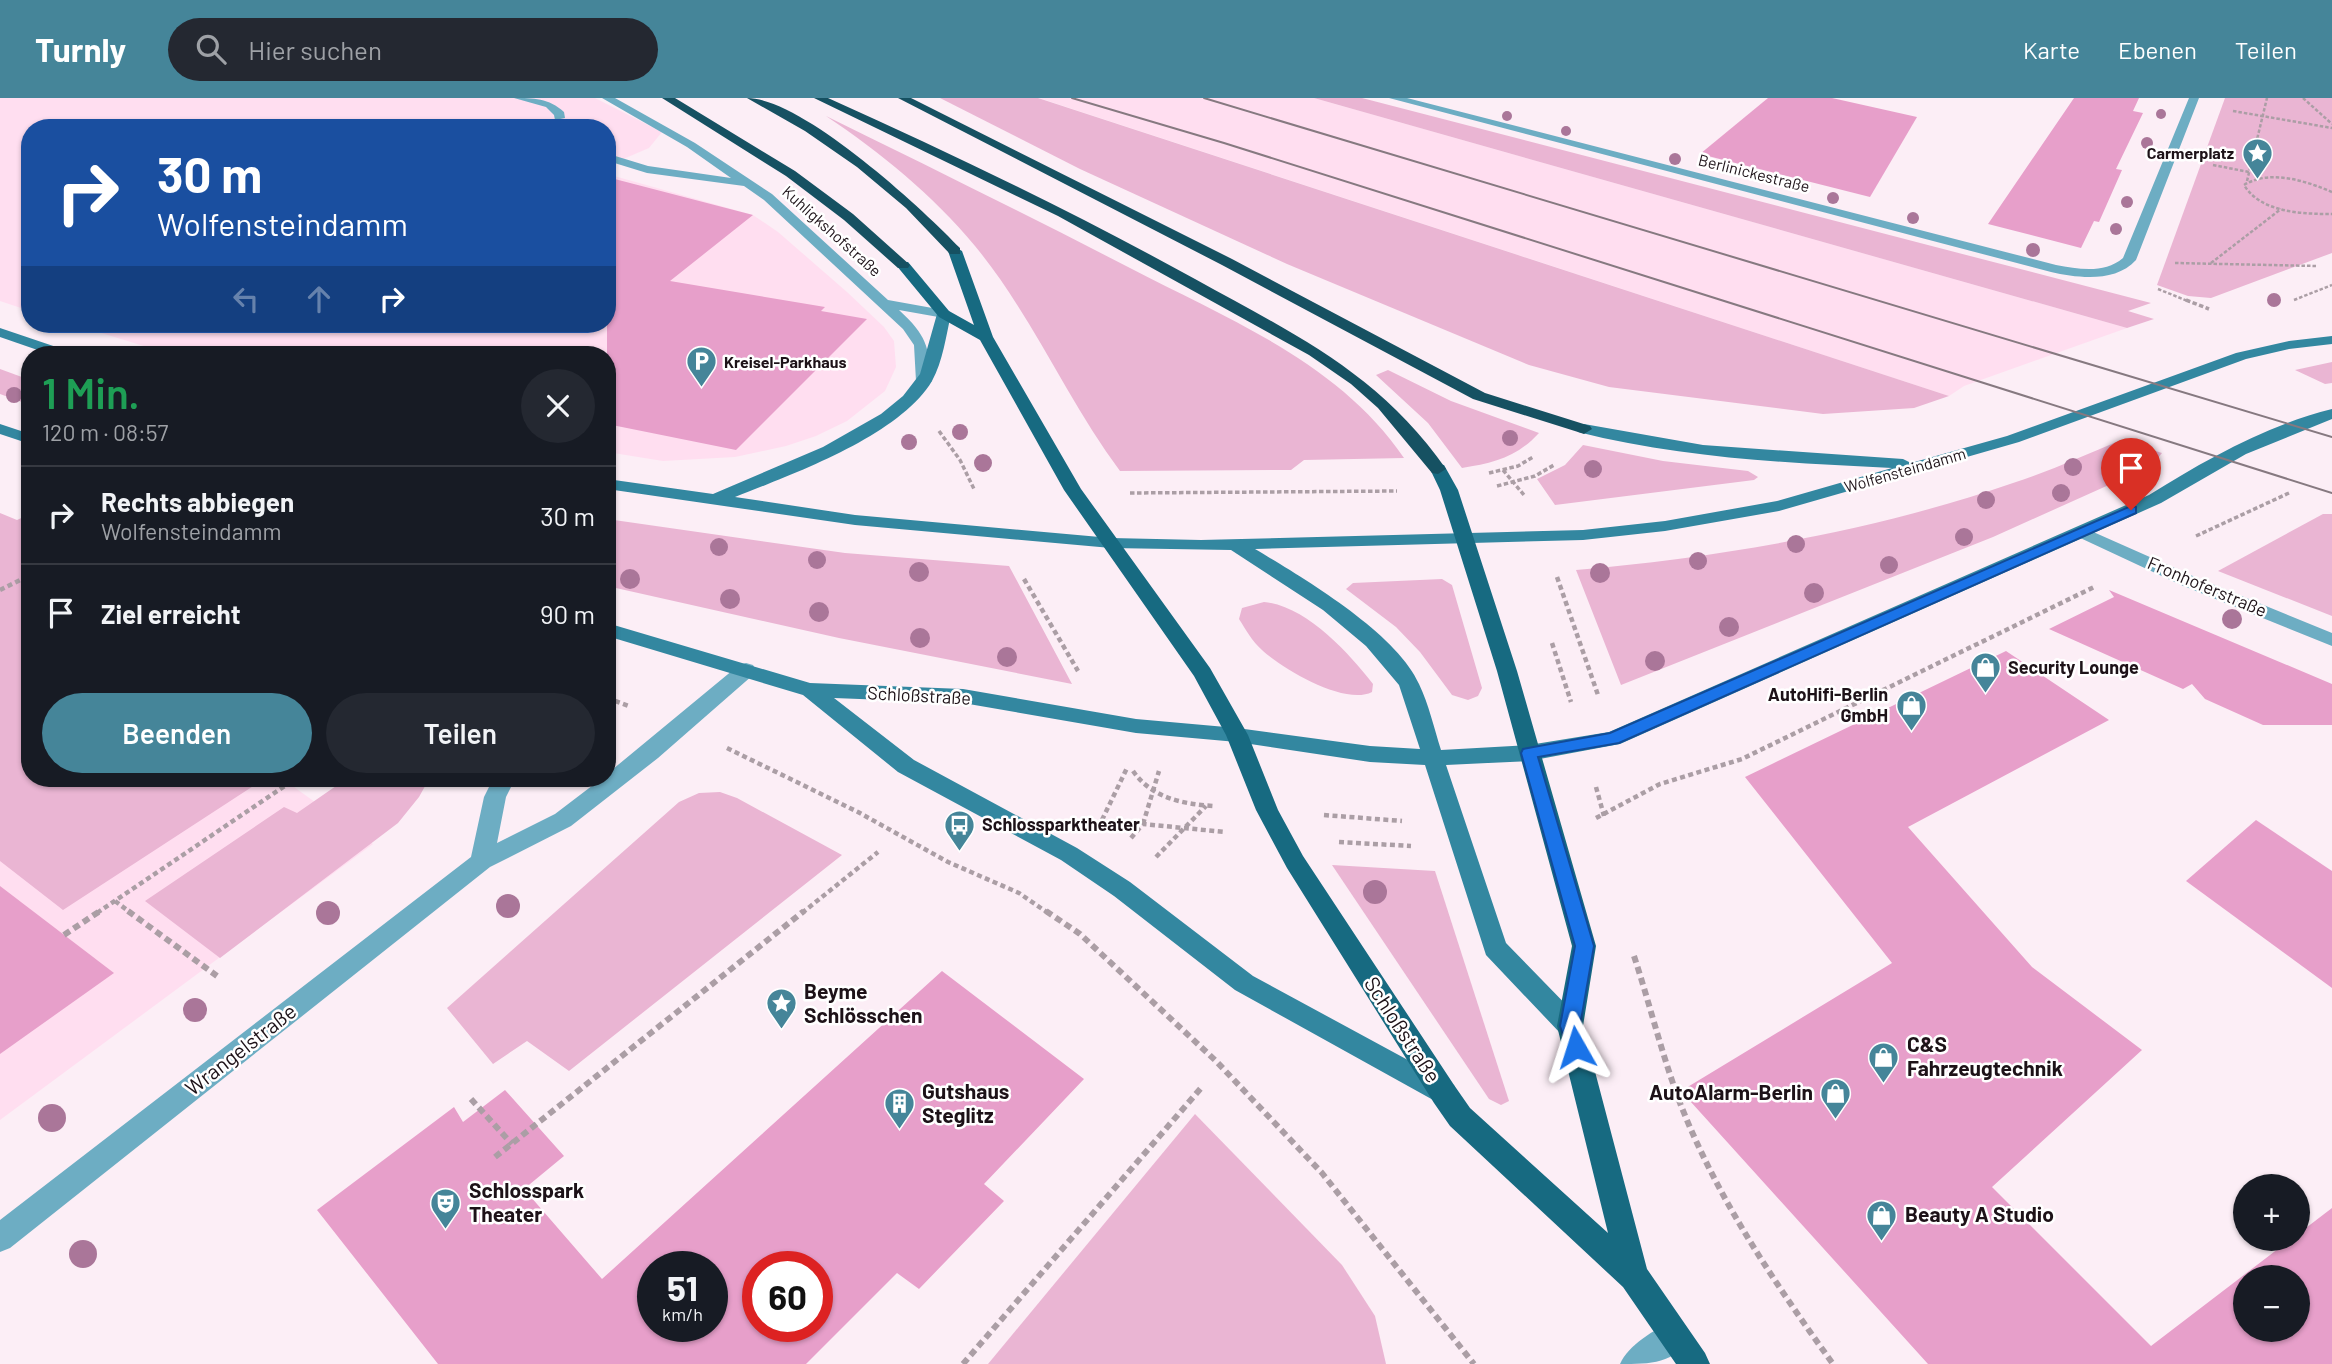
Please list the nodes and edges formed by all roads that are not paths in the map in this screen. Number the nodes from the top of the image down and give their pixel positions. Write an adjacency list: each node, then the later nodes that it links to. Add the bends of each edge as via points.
1 (519, 98): 9 (street, via 550,105)
2 (607, 98): 10 (street, Kuhligkshofstraße)
3 (667, 98): 16 (highway, via 781,166)
4 (752, 98): 15 (highway, via 854,159 904,198)
5 (819, 98): 29 (highway, via 1121,244 1336,366 1376,397)
6 (903, 98): 26 (highway, via 1479,396)
7 (1394, 98): 8 (street, Berlinickestraße, via 2085,273 2106,271 2129,260)
8 (2194, 98)
9 (559, 118)
10 (680, 151): 12 (street); 14 (street, Kuhligkshofstraße)
11 (616, 160): 12 (street)
12 (647, 169): 13 (street); 14 (street)
13 (616, 172)
14 (752, 184): 17 (street, Kuhligkshofstraße)
15 (955, 251): 20 (main road, Schloßstraße)
16 (902, 265): 18 (main road)
17 (888, 304): 18 (street); 23 (street, Kuhligkshofstraße, via 921,345)
18 (944, 314): 20 (main road); 23 (main road)
19 (0, 332): 22 (main road)
20 (986, 337): 34 (main road, Schloßstraße, via 1073,490)
21 (2332, 340): 28 (main road, Wolfensteindamm, via 2241,356 2013,439)
22 (40, 346)
23 (924, 380): 31 (main road, via 872,426)
24 (2332, 414): 32 (main road, via 2230,454 2155,499)
25 (0, 429): 27 (main road)
26 (1584, 429): 28 (main road, via 1703,452)
27 (21, 436)
28 (1919, 465): 33 (main road, Wolfensteindamm, via 1779,506 1665,526 1583,535)
29 (1438, 469): 33 (main road, Schloßstraße)
30 (616, 485): 31 (main road)
31 (714, 500): 34 (main road, via 855,520)
32 (2082, 532): 37 (street, Fronhoferstraße); 41 (main road, via 1613,738)
33 (1465, 538): 35 (main road); 41 (main road, Schloßstraße)
34 (1111, 543): 35 (main road); 40 (main road, Schloßstraße, via 1203,673)
35 (1234, 544): 42 (main road, via 1363,631 1395,662 1409,683)
36 (616, 632): 38 (main road, Schloßstraße)
37 (2332, 640)
38 (746, 670): 39 (main road, Schloßstraße); 43 (street, Wrangelstraße)
39 (810, 690): 40 (main road, Schloßstraße, via 963,696 1136,726); 48 (main road, via 906,766 1069,854 1122,889 1244,983)
40 (1237, 735): 42 (main road, Schloßstraße); 48 (main road, Schloßstraße, via 1267,810 1295,862)
41 (1529, 753): 42 (main road, Schloßstraße); 47 (main road, Schloßstraße, via 1584,946)
42 (1434, 758): 47 (main road, via 1495,948)
43 (616, 779)
44 (500, 787): 46 (street)
45 (606, 787): 46 (street, Wrangelstraße, via 564,820)
46 (482, 861): 49 (street, Wrangelstraße)
47 (1570, 1026): 50 (main road, Schloßstraße)
48 (1444, 1094): 50 (main road, Schloßstraße, via 1460,1117)
49 (0, 1238)
50 (1634, 1276): 51 (main road, Schloßstraße)
51 (1674, 1336): 52 (street); 53 (main road, Schloßstraße)
52 (1636, 1364)
53 (1694, 1364)

